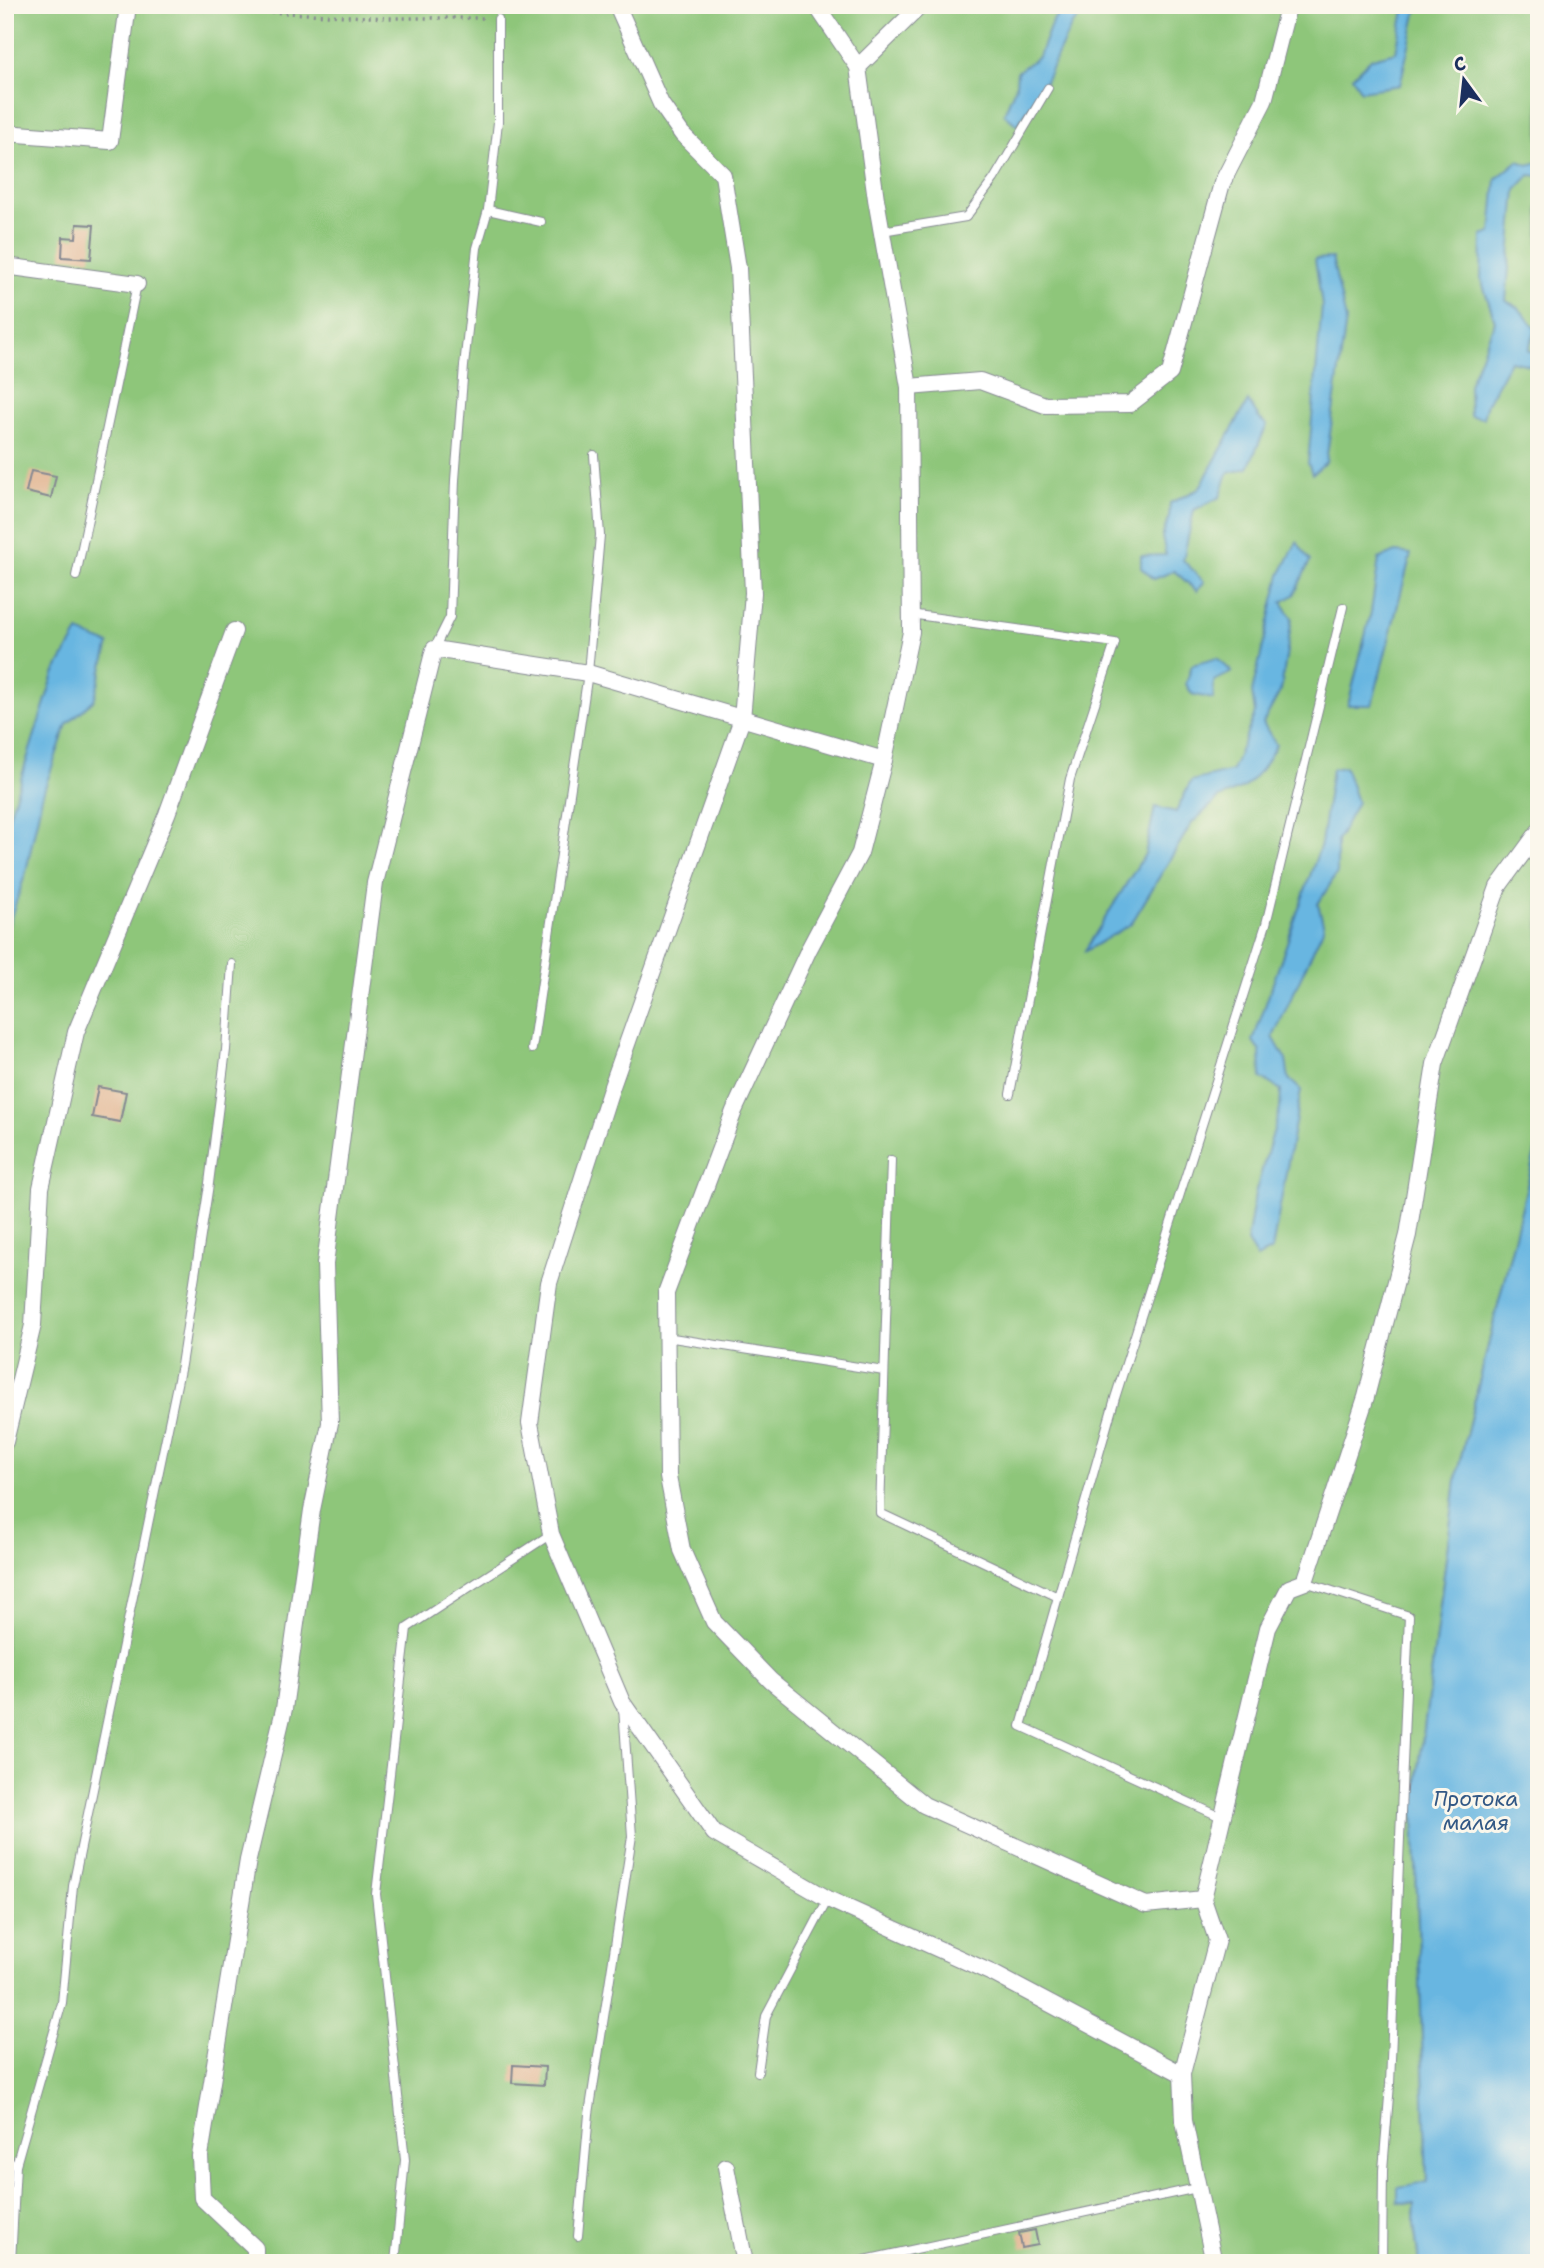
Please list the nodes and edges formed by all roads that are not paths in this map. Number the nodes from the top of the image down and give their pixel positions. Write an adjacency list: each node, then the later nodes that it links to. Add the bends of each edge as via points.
1 (617, 5): 23 (street, via 661,104 682,134 723,175 738,268 753,593)
2 (816, 5): 7 (street)
3 (921, 5): 7 (street)
4 (1291, 5): 15 (street, via 1264,101 1222,183 1170,373 1130,404 1045,405 980,382)
5 (128, 6): 9 (street, via 110,141)
6 (498, 19): 10 (lane, via 498,122)
7 (858, 67): 12 (street)
8 (1048, 88): 12 (lane, via 966,218)
9 (5, 133)
10 (488, 210): 11 (lane); 21 (lane, via 477,248 464,366 450,617)
11 (541, 222)
12 (881, 231): 15 (street)
13 (5, 267): 14 (street)
14 (137, 284): 17 (lane)
15 (909, 387): 19 (street)
16 (594, 455): 22 (lane, via 600,535)
17 (76, 576)
18 (1343, 607): 35 (lane, via 1266,925 1115,1398)
19 (910, 614): 24 (street, via 911,632); 28 (lane, via 1115,643 1070,779)
20 (234, 631): 32 (street, via 167,814 76,1032 41,1188 33,1325)
21 (434, 649): 22 (street); 48 (street, via 375,883 325,1264 330,1423 312,1510 284,1709 248,1860 200,2156 202,2198 255,2248)
22 (588, 673): 23 (street); 27 (lane)
23 (742, 719): 24 (street); 33 (street, via 610,1092 549,1283 530,1423)
24 (884, 760): 30 (street, via 860,853 809,949 729,1124 666,1293)
25 (1539, 831): 34 (street, via 1498,887 1435,1064 1408,1235 1366,1397)
26 (232, 964): 43 (lane, via 226,1050 181,1365 73,1886 62,2003)
27 (532, 1049)
28 (1010, 1094)
29 (891, 1160): 31 (lane)
30 (666, 1337): 31 (lane); 39 (street, via 668,1477 682,1550 714,1622 771,1681 924,1805 1146,1905)
31 (884, 1371): 35 (lane, via 880,1513)
32 (5, 1442)
33 (551, 1534): 36 (street); 49 (lane, via 407,1628 376,1894 405,2160)
34 (1305, 1582): 37 (street, via 1289,1588 1268,1628); 53 (lane, via 1409,1616)
35 (1058, 1597): 37 (lane, via 1021,1726)
36 (622, 1702): 38 (street, via 714,1833); 46 (lane, via 632,1836 589,2115)
37 (1221, 1817): 39 (street)
38 (828, 1899): 40 (lane, via 765,2016); 41 (street, via 994,1974)
39 (1203, 1899): 41 (street, via 1217,1940)
40 (758, 2072)
41 (1182, 2074): 45 (street, via 1184,2121)
42 (5, 2160): 43 (lane)
43 (16, 2165): 47 (lane)
44 (726, 2167): 50 (street)
45 (1197, 2188): 51 (lane); 52 (street)
46 (579, 2236)
47 (11, 2263)
48 (255, 2263)
49 (395, 2263)
50 (745, 2263)
51 (851, 2263)
52 (1214, 2263)
53 (1382, 2263)

